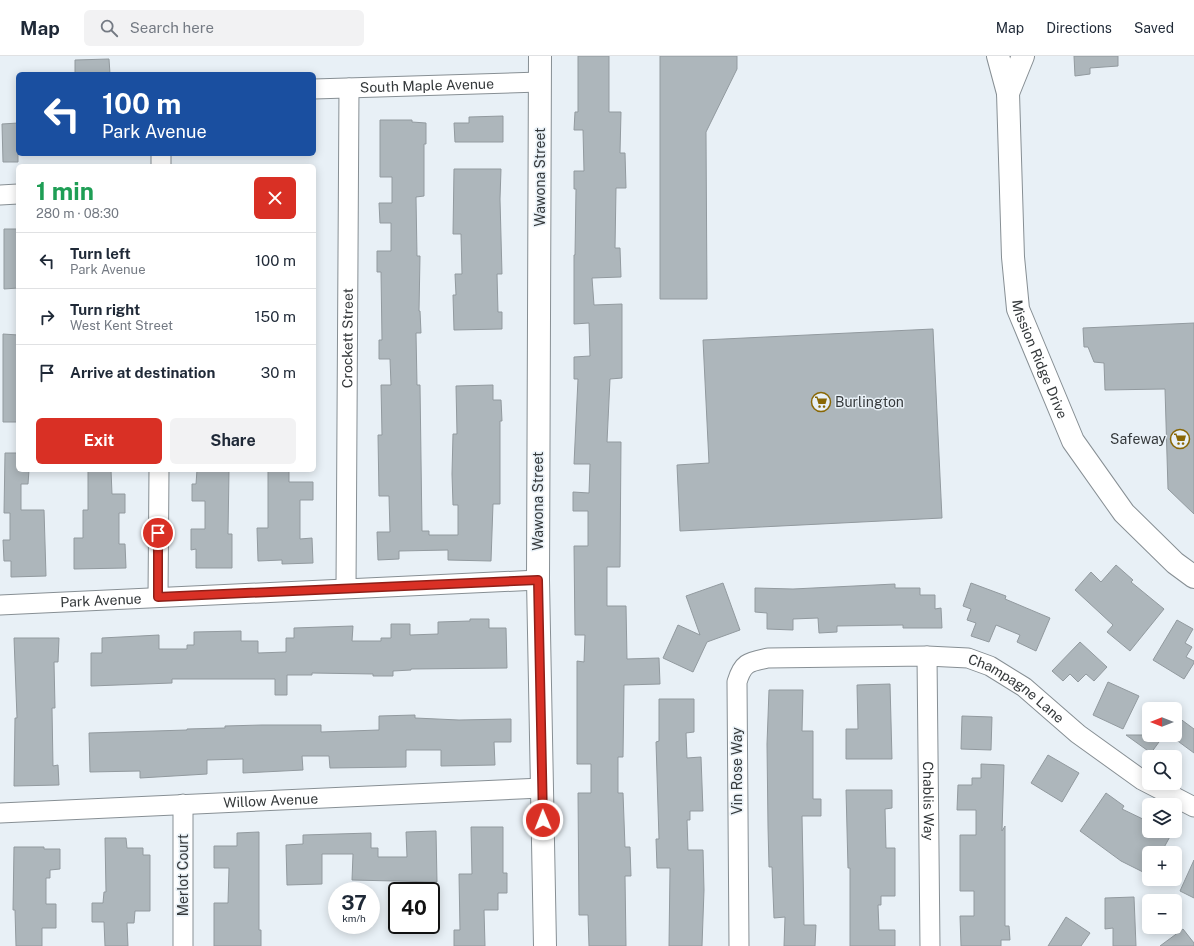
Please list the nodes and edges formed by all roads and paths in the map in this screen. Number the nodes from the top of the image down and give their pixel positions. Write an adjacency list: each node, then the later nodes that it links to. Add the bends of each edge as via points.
1 (540, 56): 4 (street, Wawona Street)
2 (998, 56): 7 (street, Mission Ridge Drive)
3 (1023, 56): 7 (street, Mission Ridge Drive)
4 (540, 82): 5 (street, South Maple Avenue); 12 (street, Wawona Street)
5 (349, 88): 6 (street, South Maple Avenue); 13 (street, Crockett Street)
6 (316, 89)
7 (1008, 93): 11 (street, Mission Ridge Drive, via 1013,257 1018,309 1073,441 1124,513 1175,563)
8 (16, 194): 9 (street)
9 (0, 195)
10 (159, 472): 14 (street)
11 (1194, 577)
12 (538, 580): 13 (street, Park Avenue); 18 (street, Wawona Street)
13 (346, 588): 14 (street, Park Avenue)
14 (158, 597): 15 (street, Park Avenue)
15 (0, 605)
16 (927, 656): 17 (street, Champagne Lane); 20 (street, Champagne Lane, via 968,658 990,666 1024,687 1078,734 1142,780); 25 (street, Chablis Way)
17 (810, 657): 24 (street, Vin Rose Way, via 768,658 748,663 741,668 736,682)
18 (542, 788): 19 (street, Willow Avenue); 23 (street, Wawona Street)
19 (183, 804): 21 (street, Willow Avenue); 22 (street, Merlot Court)
20 (1194, 807)
21 (0, 813)
22 (183, 946)
23 (544, 946)
24 (738, 946)
25 (930, 946)

